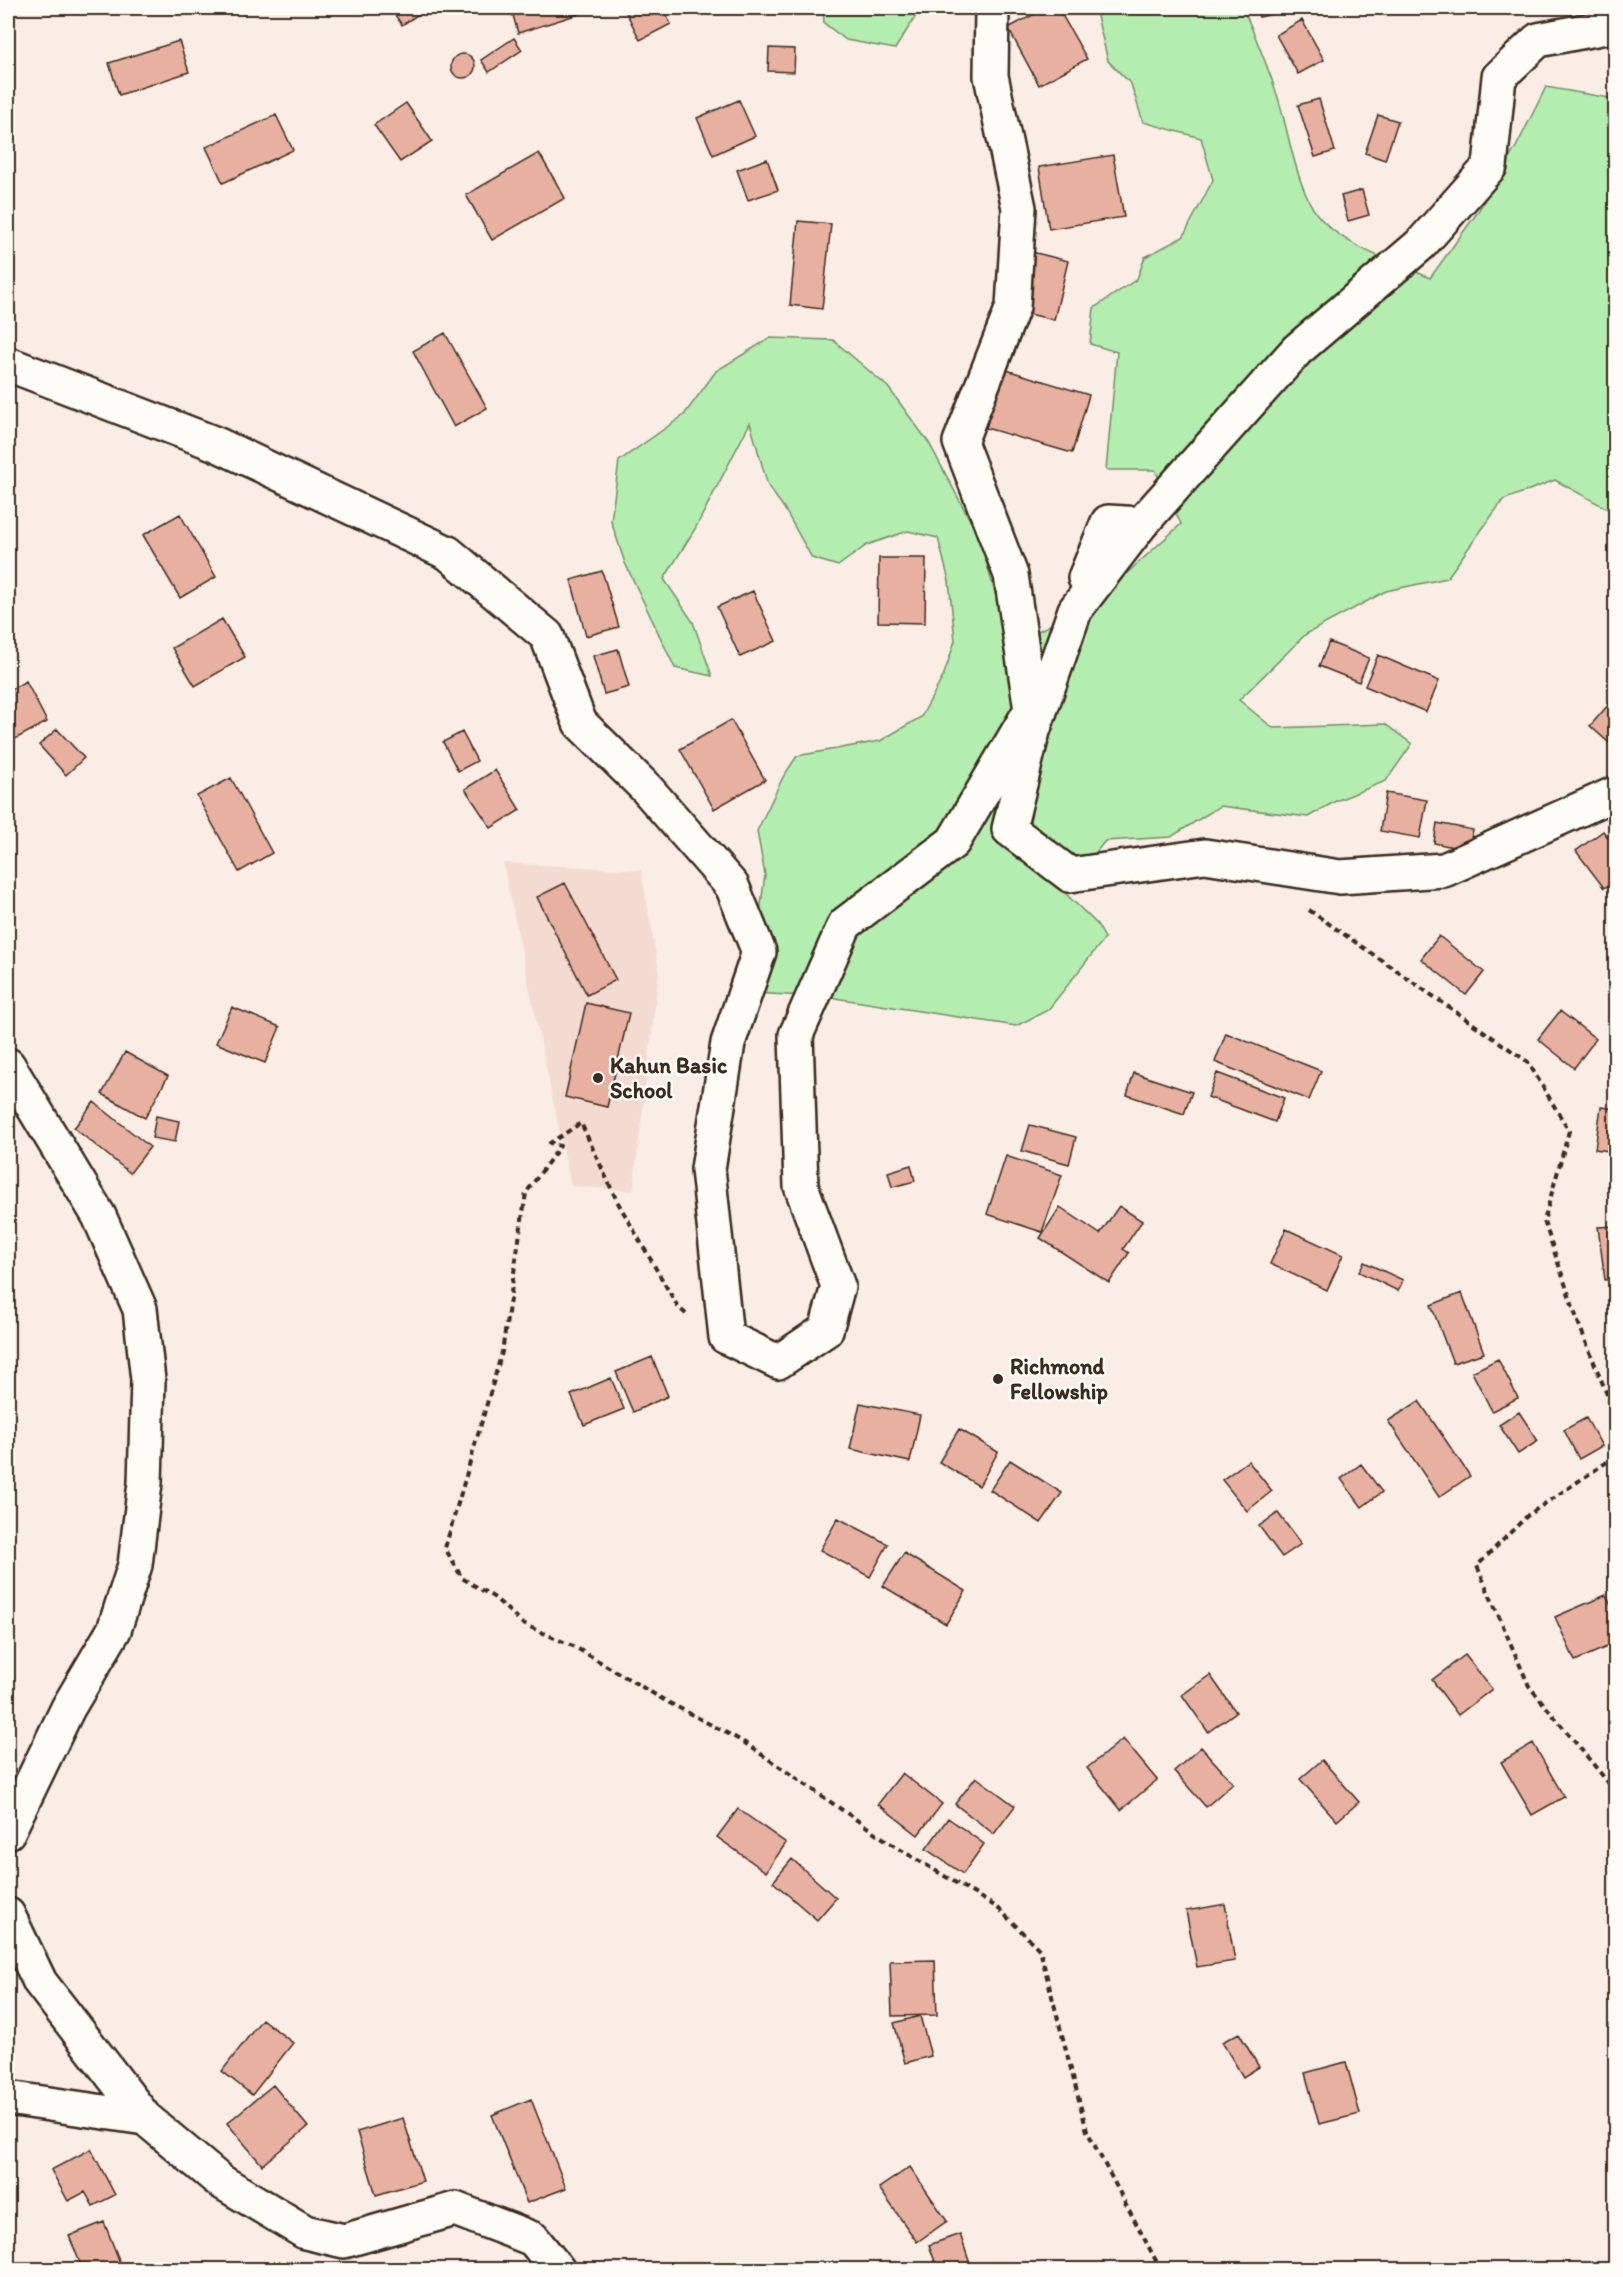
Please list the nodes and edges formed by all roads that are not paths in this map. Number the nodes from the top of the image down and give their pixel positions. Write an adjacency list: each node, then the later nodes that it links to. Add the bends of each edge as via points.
1 (992, 8): 5 (street, via 991,76 1019,208 1013,307 960,442 1011,575)
2 (1616, 25): 4 (street, via 1538,40 1499,77 1490,166 1421,244 1297,350)
3 (8, 364): 5 (street, via 216,444 448,553 547,636 580,723 646,788 732,886 759,952 728,1042 708,1169 726,1337 778,1362 826,1330 838,1286 801,1186 796,1035 845,924 953,842)
4 (1141, 524): 5 (street, via 1108,522); 6 (street, via 1075,610 1033,731 1009,829 1070,875 1205,856 1340,877 1444,870)
5 (1031, 710)
6 (1616, 794)
7 (8, 1065): 8 (street, via 99,1216 140,1308 148,1380 145,1483 135,1565 114,1630 68,1708)
8 (8, 1832)
9 (8, 1915): 11 (street, via 40,1982)
10 (8, 2098): 11 (street)
11 (145, 2118): 12 (street, via 220,2181 305,2232 344,2241 455,2209 533,2239)
12 (558, 2270)

